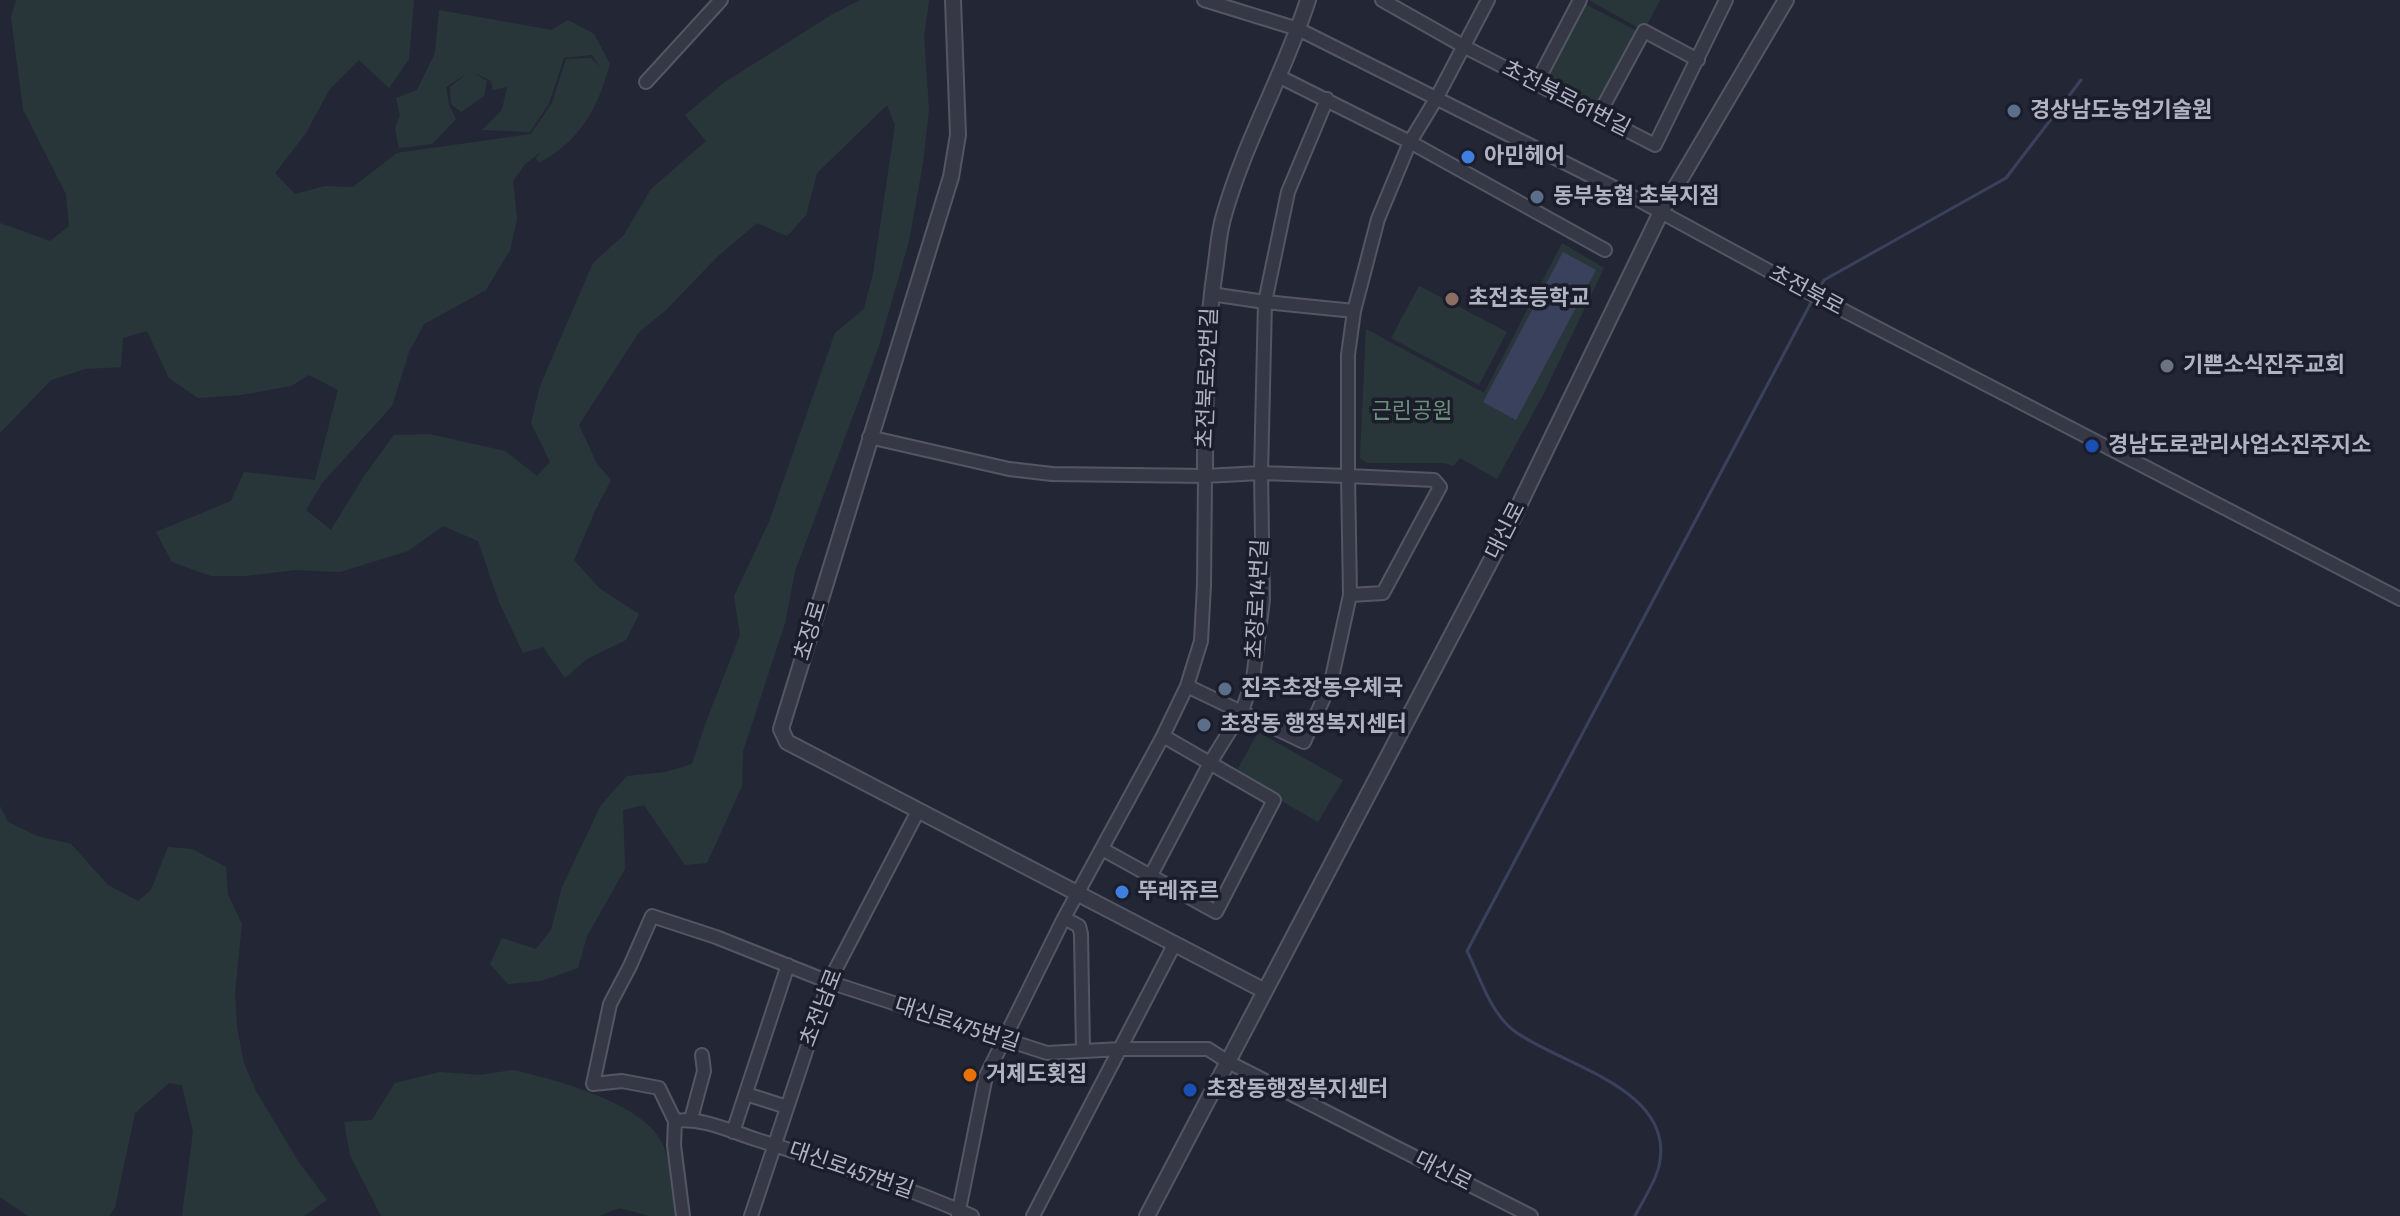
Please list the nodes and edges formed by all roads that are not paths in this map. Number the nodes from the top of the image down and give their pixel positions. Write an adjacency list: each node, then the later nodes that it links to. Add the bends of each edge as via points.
1 (721, 0): 14 (street)
2 (953, 0): 25 (street, 초장로, via 958,135 951,177)
3 (1204, 0): 10 (street, 초전북로)
4 (1308, 0): 10 (street, 초전북로52번길)
5 (1382, 0): 11 (street, 초전북로61번길)
6 (1488, 0): 11 (street)
7 (1580, 0): 15 (street)
8 (1786, 0): 20 (street, 대신로)
9 (1723, 1): 12 (street, 초전북로61번길)
10 (1298, 29): 13 (street, 초전북로52번길); 17 (street, 초전북로)
11 (1465, 47): 15 (street, 초전북로61번길); 17 (street)
12 (1698, 60): 18 (street, via 1644,31); 18 (street, 초전북로61번길, via 1655,145)
13 (1278, 76): 16 (street); 22 (street, 초전북로52번길, via 1223,218)
14 (646, 82)
15 (1536, 84): 18 (street, 초전북로61번길)
16 (1327, 99): 19 (street); 23 (street, via 1288,192)
17 (1436, 99): 19 (street); 20 (street, 초전북로)
18 (1598, 116)
19 (1410, 142): 21 (street); 24 (street, via 1378,219)
20 (1661, 212): 30 (street, 초전북로); 43 (street, 대신로, via 1510,524)
21 (1605, 250)
22 (1211, 294): 23 (street, 초전북로52번길); 27 (street, 초전북로52번길)
23 (1265, 302): 24 (street, 초전북로52번길); 26 (street)
24 (1354, 311): 28 (street, via 1348,355)
25 (869, 437): 27 (street, via 1052,474); 35 (street, 초장로, via 781,729 787,742)
26 (1261, 473): 27 (street, 초전북로52번길); 28 (street, 초전북로52번길); 32 (street, 초장로14번길, via 1263,600 1253,679)
27 (1205, 476): 31 (street, via 1201,641)
28 (1348, 476): 29 (street); 29 (street, 초전북로52번길, via 1434,480 1440,487 1383,593)
29 (1350, 595): 32 (street, via 1331,682 1304,742)
30 (2400, 599)
31 (1187, 686): 32 (street); 33 (street)
32 (1242, 711): 34 (street, 초장로14번길)
33 (1163, 736): 34 (street); 36 (street)
34 (1210, 763): 37 (street); 37 (street, via 1274,800 1216,912)
35 (918, 811): 38 (street, 초장로); 42 (street, 초전남로)
36 (1102, 849): 37 (street); 38 (street)
37 (1150, 877)
38 (1076, 895): 39 (street); 40 (street, 초장로)
39 (1064, 918): 44 (street); 46 (street, via 1079,926 1081,934)
40 (1174, 945): 43 (street, 초장로); 45 (street)
41 (788, 965): 42 (street, 대신로475번길); 49 (street); 52 (street, 대신로475번길, via 652,916 610,1004 593,1084 622,1081 659,1088)
42 (829, 982): 44 (street, 대신로475번길); 50 (street, 초전남로)
43 (1263, 990): 48 (street, 대신로)
44 (1003, 1040): 46 (street, 대신로475번길, via 1047,1053); 55 (street, via 986,1076)
45 (1121, 1049): 46 (street, 대신로475번길); 48 (street, 대신로475번길, via 1208,1049); 59 (street)
46 (1083, 1051)
47 (702, 1055): 51 (street, via 704,1071)
48 (1228, 1062): 60 (street, 대신로); 61 (street, 대신로)
49 (746, 1094): 50 (street); 53 (street)
50 (787, 1107): 54 (street, 초전남로)
51 (691, 1119): 52 (street); 53 (street, 대신로457번길)
52 (675, 1121): 56 (street)
53 (733, 1132): 54 (street, 대신로457번길)
54 (774, 1145): 55 (street, 대신로457번길); 57 (street, 초전남로)
55 (959, 1213): 58 (street, 대신로457번길)
56 (683, 1216)
57 (751, 1216)
58 (972, 1216)
59 (1033, 1216)
60 (1147, 1216)
61 (1531, 1216)

